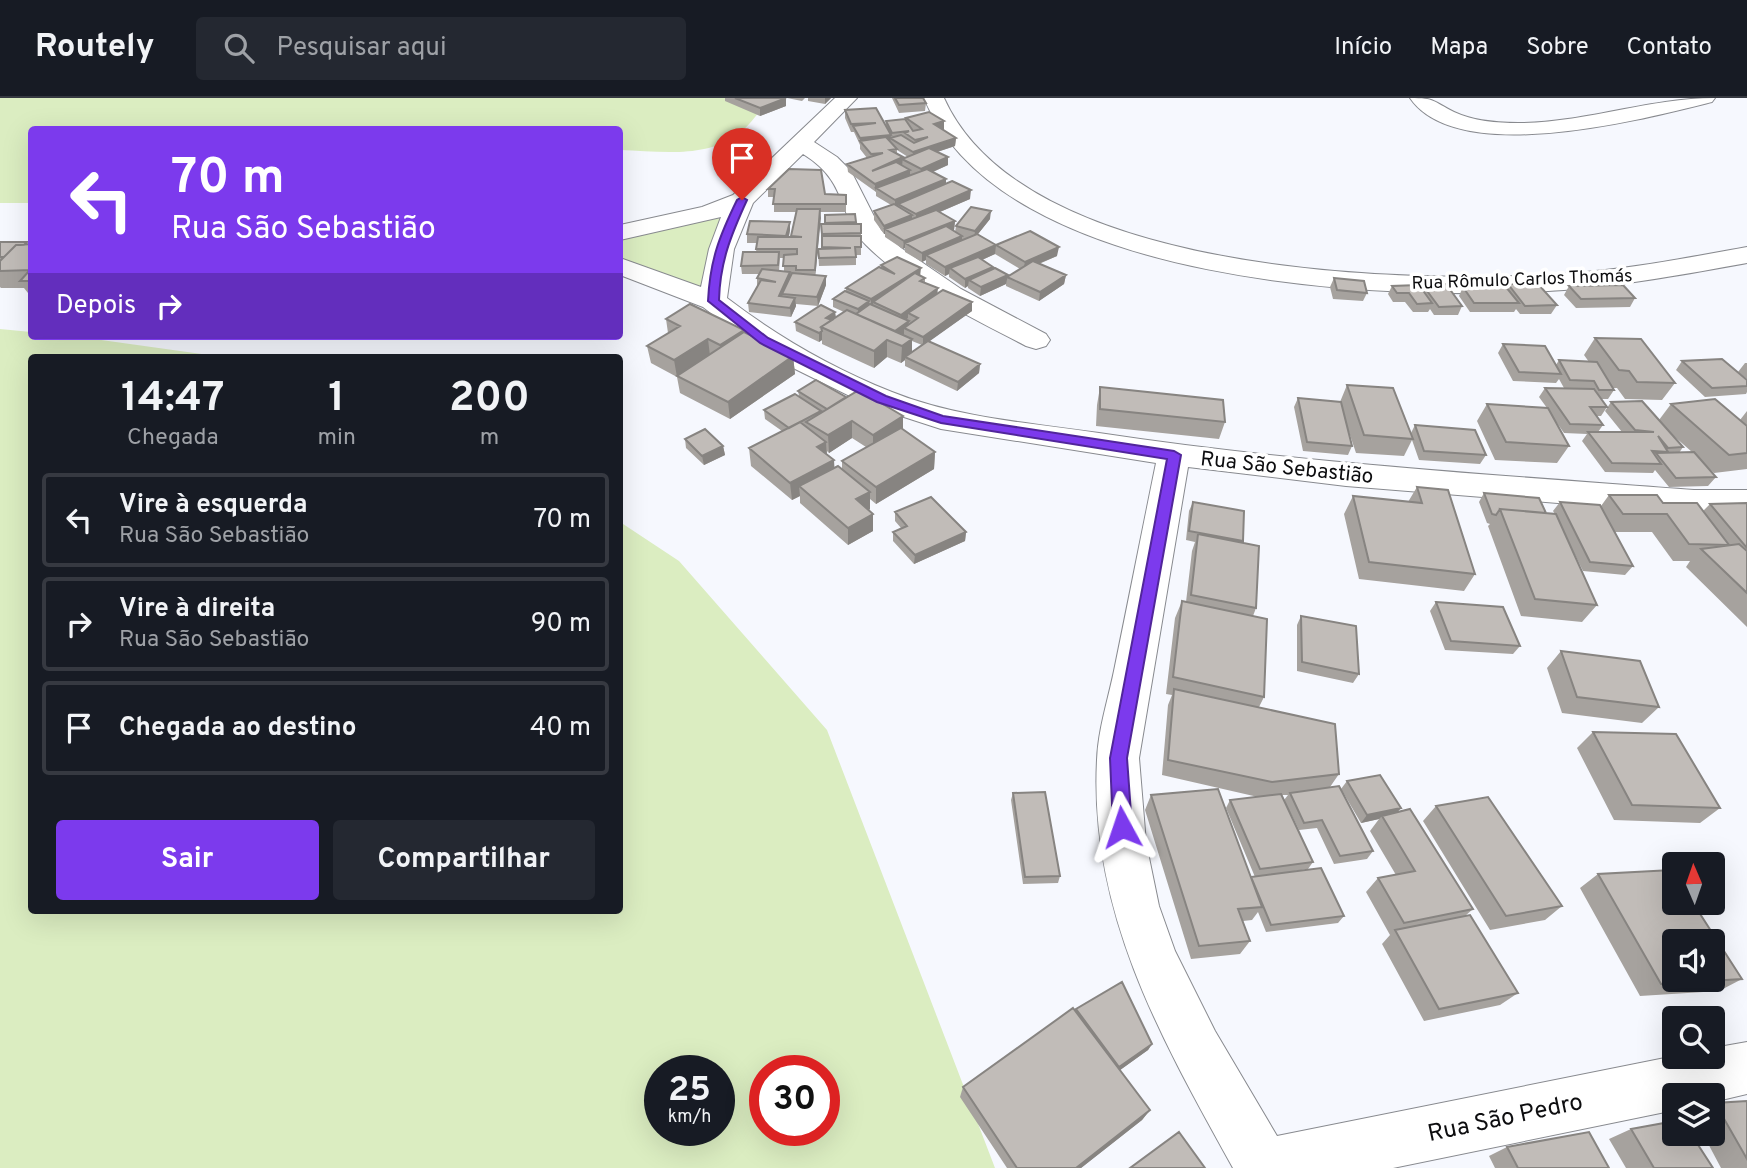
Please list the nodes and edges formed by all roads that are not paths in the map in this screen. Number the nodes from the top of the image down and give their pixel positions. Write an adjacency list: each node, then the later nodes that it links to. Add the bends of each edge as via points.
1 (847, 98): 5 (street)
2 (934, 98): 8 (street, Rua Rômulo Carlos Thomás, via 948,127 979,162 1011,187 1112,237 1205,261 1345,280 1456,284 1639,275)
3 (1420, 98): 4 (street, via 1450,119 1506,129 1569,124)
4 (1705, 98)
5 (802, 144): 6 (street); 11 (street, via 844,174 876,240 958,296)
6 (742, 200): 7 (street, via 709,213); 10 (street, via 720,246)
7 (623, 231)
8 (1747, 255)
9 (623, 268): 10 (street, Rua São Sebastião)
10 (713, 301): 12 (street, Rua São Sebastião, via 764,341 910,410 976,427)
11 (1036, 340)
12 (1174, 455): 13 (street, Rua São Sebastião, via 1506,488); 15 (street, via 1118,758 1119,808 1140,924 1165,989)
13 (1747, 502)
14 (1747, 1068): 15 (street, Rua São Pedro)
15 (1264, 1168)

